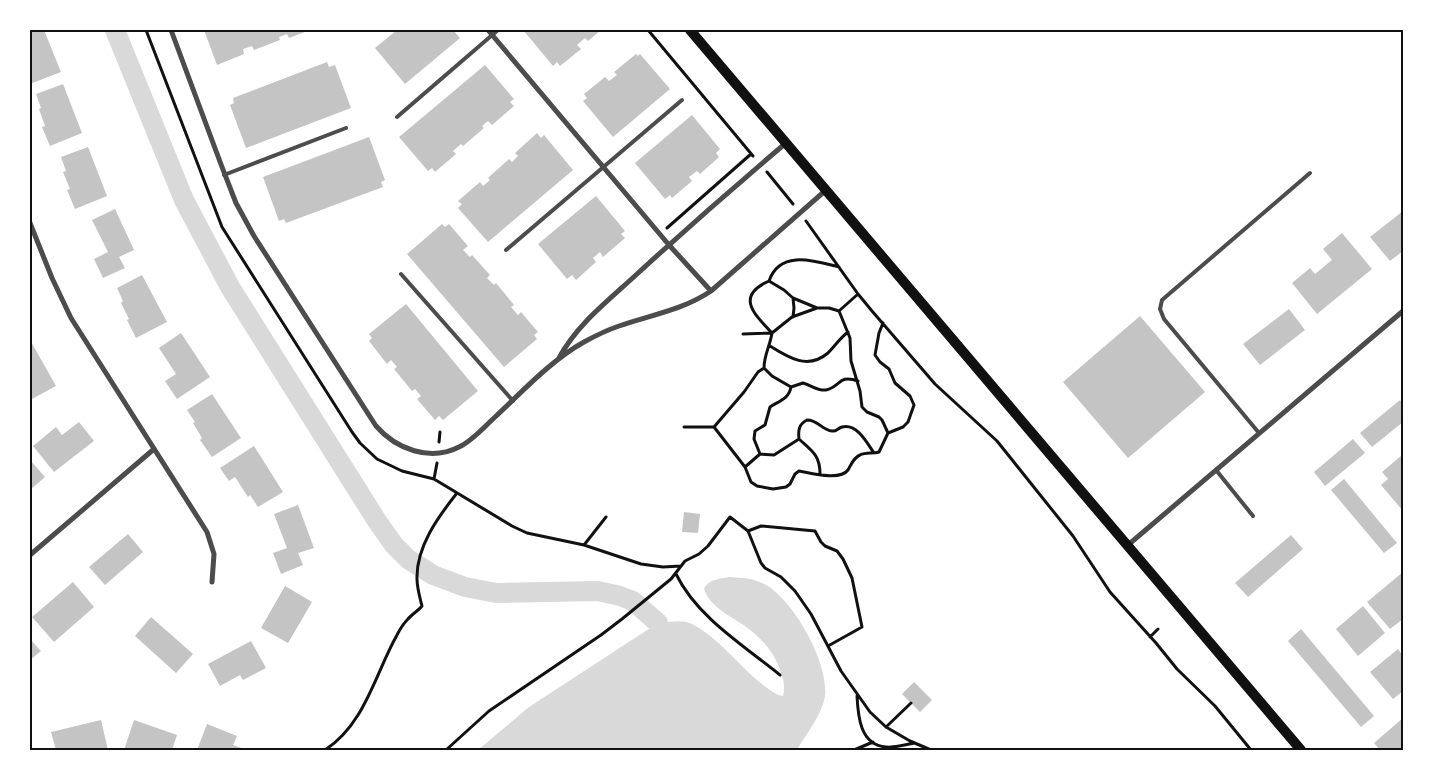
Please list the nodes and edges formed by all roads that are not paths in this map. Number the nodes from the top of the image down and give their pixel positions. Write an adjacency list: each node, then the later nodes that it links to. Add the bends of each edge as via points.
1 (171, 30): 12 (street)
2 (488, 30): 5 (street)
3 (498, 30): 5 (lane)
4 (690, 30): 9 (main road)
5 (492, 35): 7 (lane); 10 (street)
6 (682, 100): 10 (lane)
7 (398, 117)
8 (346, 128): 12 (lane)
9 (786, 143): 13 (main road); 15 (street)
10 (603, 167): 15 (street); 16 (lane)
11 (1310, 173): 22 (lane, via 1162,300 1160,309 1164,319)
12 (224, 175): 21 (street, via 254,236 382,434 408,449 438,453 458,448)
13 (826, 190): 18 (street); 26 (main road)
14 (30, 223): 23 (street, via 71,318)
15 (669, 245): 18 (street); 20 (street, via 579,328)
16 (506, 250)
17 (401, 274): 21 (lane)
18 (710, 291): 20 (street, via 670,311 617,326)
19 (1403, 311): 22 (street)
20 (559, 359): 21 (street)
21 (513, 401)
22 (1259, 433): 24 (street)
23 (154, 450): 27 (street); 28 (street, via 207,532 214,554)
24 (1216, 470): 25 (lane); 26 (street)
25 (1253, 516)
26 (1128, 545): 29 (main road)
27 (30, 556)
28 (212, 582)
29 (1301, 750)

